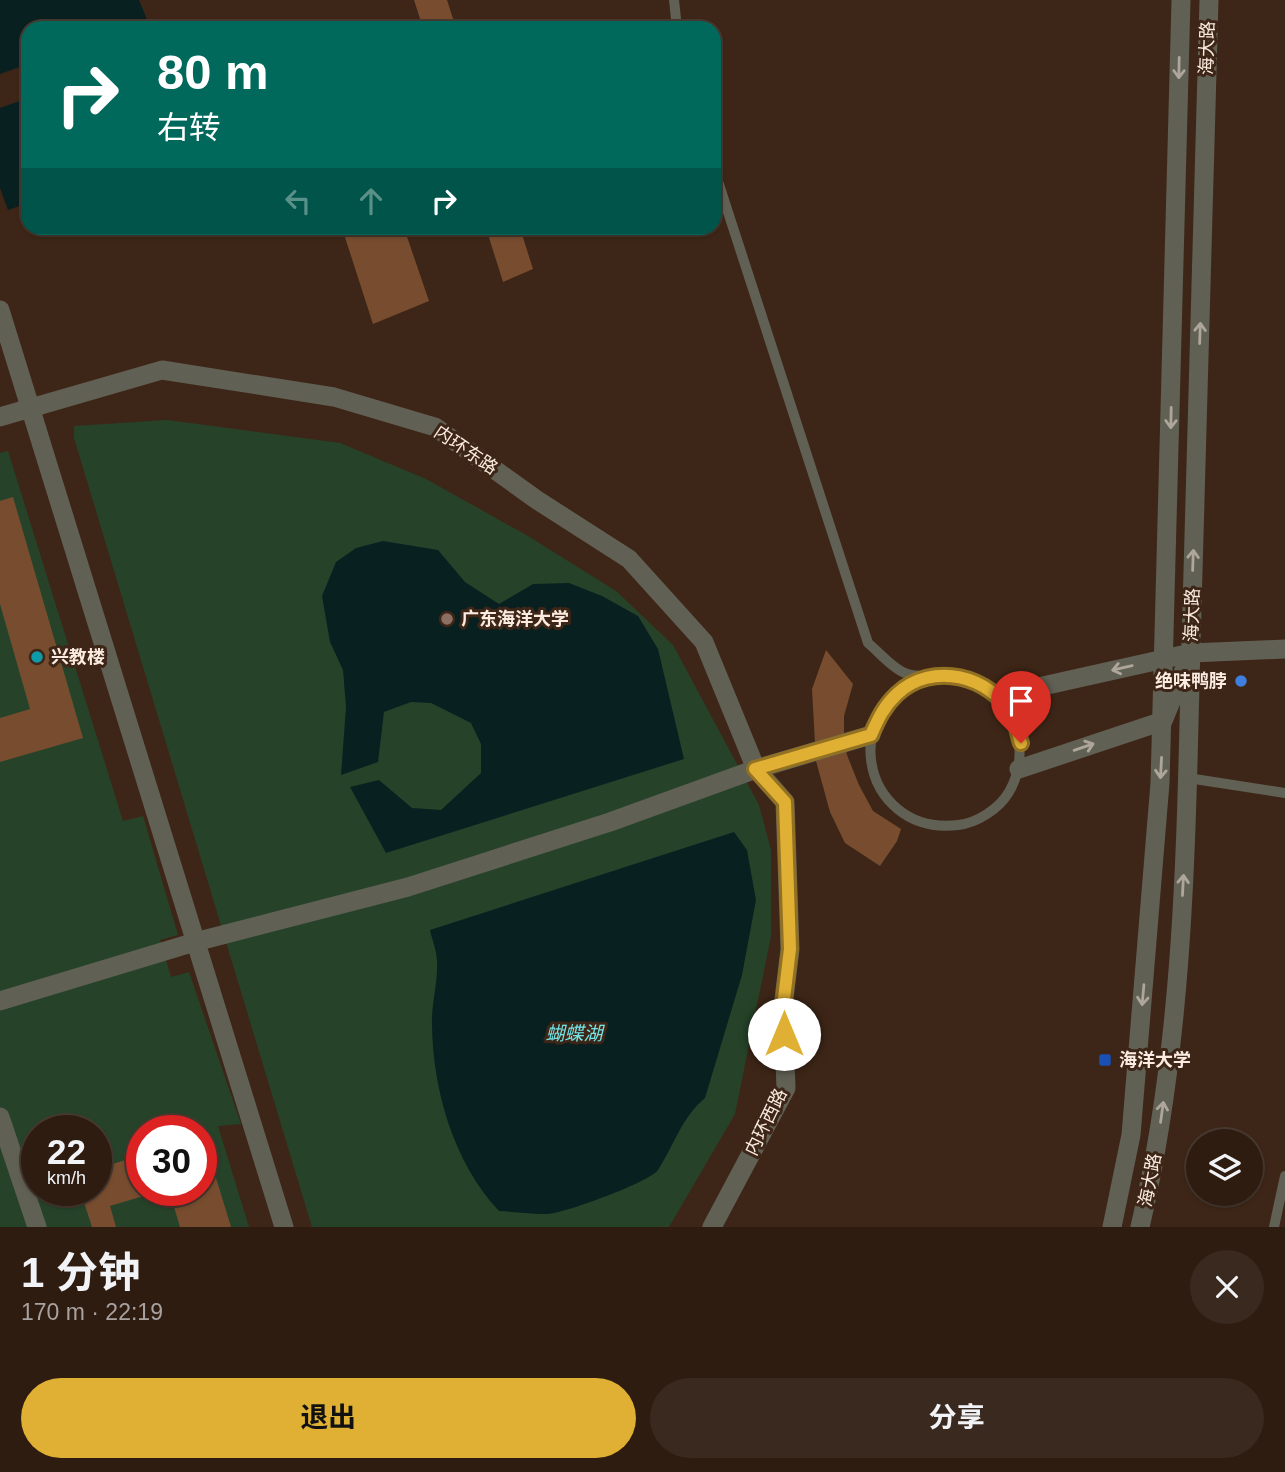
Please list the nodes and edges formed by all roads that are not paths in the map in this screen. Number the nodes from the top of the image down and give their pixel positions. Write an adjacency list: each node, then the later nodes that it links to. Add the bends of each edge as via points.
1 (674, 0): 4 (lane)
2 (1181, 0): 11 (street, 海大路, one-way to 11)
3 (1209, 0): 10 (street, 海大路, one-way to 3)
4 (676, 21)
5 (721, 191): 12 (lane, via 868,643 906,674)
6 (0, 310): 7 (street)
7 (29, 406): 8 (street, 内环东路); 16 (street, 内环东路, via 162,370 334,397 435,427 629,559 704,642); 20 (street)
8 (0, 417)
9 (1285, 649): 10 (street)
10 (1191, 653): 11 (street); 14 (street); 18 (street, 海大路)
11 (1166, 659): 13 (street, one-way to 13); 14 (street, 海大路)
12 (946, 675): 13 (lane, via 974,681); 15 (lane, via 920,679 898,692 881,711)
13 (998, 696): 17 (lane, via 1014,718 1021,743)
14 (1163, 721): 17 (street, one-way to 14); 27 (street, 海大路, one-way to 27, via 1131,1135)
15 (871, 735): 16 (street); 17 (lane, via 871,761 886,797 916,821 942,827 968,824 991,812 1009,793)
16 (755, 769): 20 (street, via 408,887); 26 (street, 内环西路, via 785,802 790,949 783,1007 786,1088)
17 (1019, 769)
18 (1188, 778): 19 (lane); 28 (street, 海大路, one-way to 18, via 1163,1115 1179,951)
19 (1285, 793)
20 (195, 942): 21 (street); 25 (street)
21 (0, 1001)
22 (0, 1117): 24 (street)
23 (1285, 1176): 29 (lane)
24 (37, 1227)
25 (284, 1227)
26 (712, 1227)
27 (1112, 1227)
28 (1140, 1227)
29 (1274, 1227)

